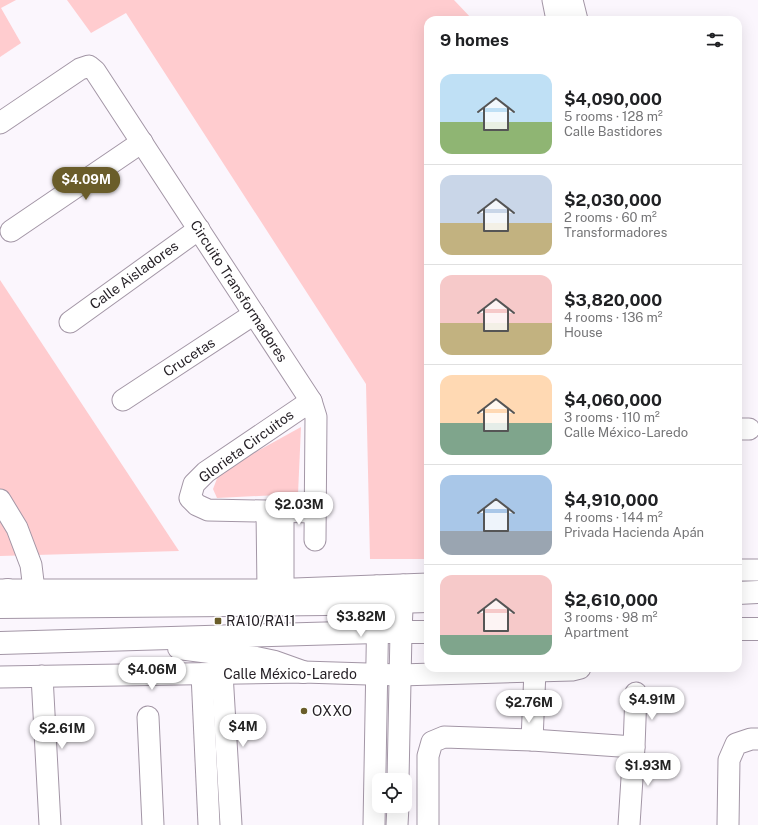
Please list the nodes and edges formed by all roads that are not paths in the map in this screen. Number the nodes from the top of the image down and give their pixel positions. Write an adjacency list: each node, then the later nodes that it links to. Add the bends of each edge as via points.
1 (553, 0): 3 (street)
2 (572, 0): 4 (street)
3 (556, 16)
4 (576, 16)
5 (0, 123): 6 (street, Circuito Transformadores, via 89,66 95,71)
6 (142, 142): 7 (street, Circuito Transformadores); 8 (street)
7 (199, 229): 9 (street, Circuito Transformadores); 10 (street, Calle Aisladores)
8 (11, 231)
9 (254, 314): 11 (street, Crucetas); 12 (street, Circuito Transformadores)
10 (70, 322)
11 (123, 400)
12 (311, 400): 14 (street, Glorieta Circuitos, via 206,472 194,484 190,498 197,506 208,510); 15 (street, Circuito Transformadores, via 316,417)
13 (0, 500): 20 (street, via 17,528 31,565)
14 (275, 512): 15 (street); 21 (street)
15 (315, 512): 16 (street, Circuito Transformadores)
16 (315, 540)
17 (742, 570): 18 (street)
18 (758, 570)
19 (424, 586): 25 (street)
20 (34, 590): 21 (street); 26 (street)
21 (276, 590): 27 (street)
22 (758, 592): 23 (main road)
23 (742, 593)
24 (377, 594): 25 (main road); 27 (main road); 31 (street)
25 (402, 594): 28 (main road); 32 (street)
26 (2, 595): 27 (main road)
27 (322, 596): 34 (main road, via 330,618 329,623)
28 (424, 600)
29 (742, 629): 30 (main road)
30 (758, 629)
31 (377, 632): 32 (main road); 34 (main road); 41 (street)
32 (401, 632): 33 (main road); 42 (street)
33 (424, 632)
34 (319, 633): 35 (main road)
35 (124, 639): 36 (main road); 37 (main road, via 256,658)
36 (0, 642)
37 (303, 672): 39 (street, Calle México-Laredo); 41 (street, Calle México-Laredo)
38 (535, 672): 42 (street, Calle México-Laredo); 48 (street)
39 (222, 673): 40 (street, Calle México-Laredo); 55 (street)
40 (202, 674): 43 (street, Calle México-Laredo); 54 (street)
41 (376, 674): 42 (street, Calle México-Laredo); 56 (street)
42 (400, 675): 50 (street)
43 (42, 676): 44 (street, Calle México-Laredo); 52 (street)
44 (0, 677)
45 (636, 693): 49 (street)
46 (148, 717): 53 (street)
47 (758, 739): 60 (street, via 736,744 729,760)
48 (532, 740): 49 (street); 58 (street, via 444,736 432,742 428,756)
49 (634, 747): 59 (street)
50 (398, 773)
51 (398, 813): 57 (street)
52 (50, 825)
53 (153, 825)
54 (209, 825)
55 (231, 825)
56 (374, 825)
57 (397, 825)
58 (428, 825)
59 (629, 825)
60 (728, 825)

